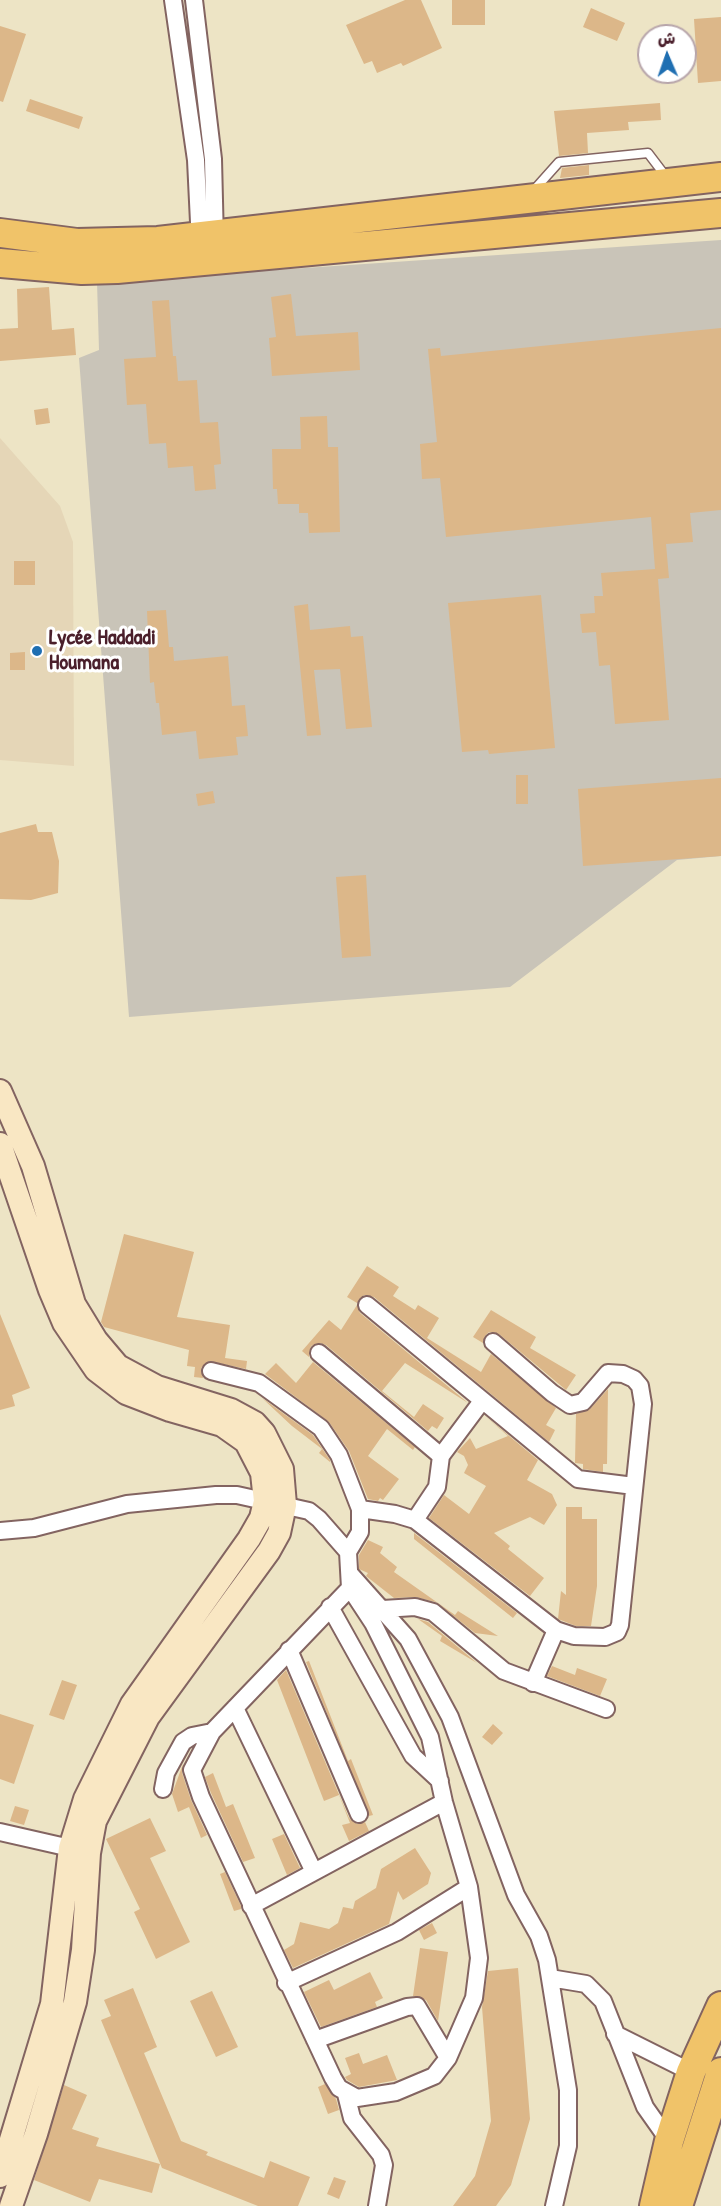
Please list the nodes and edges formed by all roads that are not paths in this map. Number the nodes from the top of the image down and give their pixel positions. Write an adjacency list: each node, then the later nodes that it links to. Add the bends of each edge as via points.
1 (173, 0): 6 (street)
2 (194, 0): 6 (street, via 213,159)
3 (721, 177): 6 (highway, via 525,200)
4 (721, 213): 6 (highway)
5 (0, 233): 6 (highway, via 77,243 158,241)
6 (208, 249): 7 (highway, via 82,270)
7 (0, 263)
8 (0, 1092): 17 (street, via 33,1166 74,1304 96,1340 118,1366 158,1388 231,1410 255,1423 282,1469)
9 (0, 1144): 17 (street, via 64,1323 96,1370 126,1392 222,1425 246,1443)
10 (367, 1305): 14 (street)
11 (493, 1342): 16 (street, via 570,1405 583,1402 609,1373 617,1372 640,1386 643,1404)
12 (319, 1353): 15 (street)
13 (211, 1371): 18 (street, via 259,1383 321,1428 339,1455)
14 (482, 1401): 15 (street); 16 (street, via 578,1479)
15 (441, 1456): 19 (street, via 435,1492)
16 (634, 1486): 25 (street, via 617,1632 605,1637 574,1636)
17 (275, 1503): 20 (street, via 249,1496 216,1495 127,1504 34,1528); 21 (street, via 314,1515); 36 (street, via 132,1704 85,1799)
18 (360, 1509): 19 (street); 21 (street, via 360,1532)
19 (415, 1520): 25 (street)
20 (0, 1531)
21 (348, 1552): 22 (street)
22 (349, 1580): 23 (street); 24 (street); 31 (street, via 430,1737)
23 (330, 1606): 26 (street); 31 (street, via 413,1756)
24 (383, 1609): 27 (street, via 415,1607 433,1612 504,1671); 40 (street, via 408,1639 450,1717 516,1895 539,1936)
25 (556, 1630): 27 (street)
26 (290, 1650): 28 (street); 34 (street)
27 (533, 1683): 29 (street)
28 (235, 1708): 30 (street); 37 (street)
29 (606, 1709)
30 (212, 1732): 32 (street, via 183,1742 166,1773); 39 (street, via 192,1770)
31 (440, 1781): 33 (street)
32 (163, 1789)
33 (444, 1802): 37 (street); 38 (street)
34 (360, 1814)
35 (0, 1832): 36 (street)
36 (79, 1850): 51 (street, via 52,2004); 52 (street, via 83,1950 75,2002)
37 (314, 1872): 39 (street)
38 (469, 1887): 41 (street, via 398,1932); 45 (street, via 479,1958 474,1998)
39 (251, 1906): 41 (street)
40 (550, 1978): 43 (street, via 586,1984 597,1993); 54 (street, via 568,2090 568,2146)
41 (286, 1983): 44 (street)
42 (721, 2006): 46 (highway)
43 (615, 2034): 46 (street); 50 (street, via 645,2107)
44 (315, 2040): 45 (street, via 417,2006); 48 (street, via 333,2078)
45 (448, 2058): 48 (street, via 434,2076 396,2092 357,2098)
46 (692, 2072): 50 (highway)
47 (721, 2072): 49 (highway)
48 (346, 2094): 53 (street, via 352,2118 381,2155 384,2165)
49 (711, 2130): 56 (highway)
50 (669, 2141): 55 (highway)
51 (0, 2176)
52 (11, 2206)
53 (377, 2206)
54 (554, 2206)
55 (654, 2206)
56 (678, 2206)

